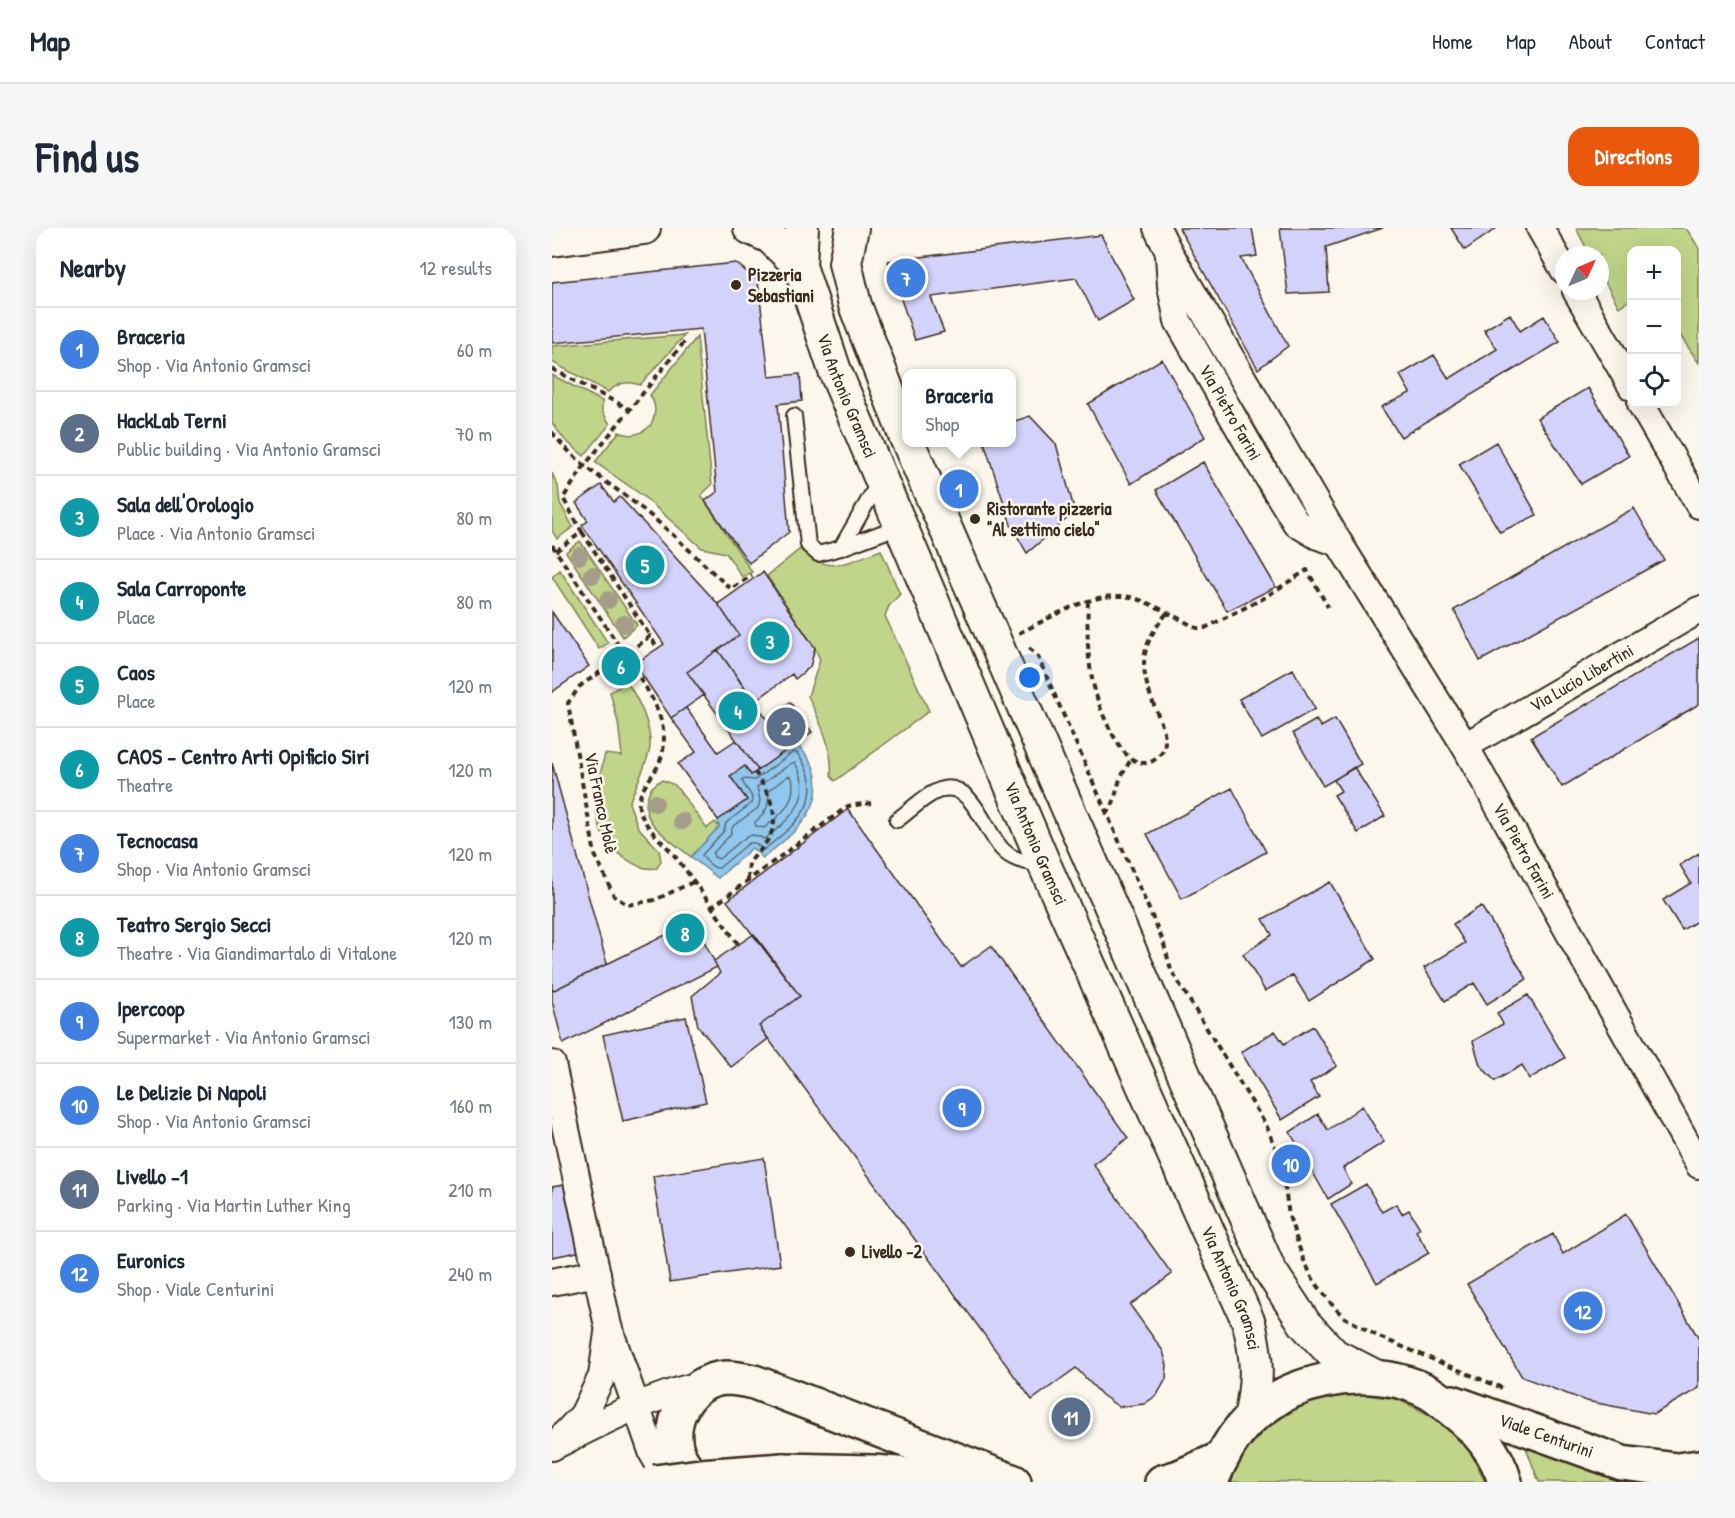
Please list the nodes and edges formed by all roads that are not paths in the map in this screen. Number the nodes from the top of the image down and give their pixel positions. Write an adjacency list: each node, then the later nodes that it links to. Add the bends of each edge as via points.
1 (644, 228): 7 (street)
2 (750, 228): 9 (street, Via Antonio Gramsci, via 770,237)
3 (802, 228): 9 (street, Via Antonio Gramsci)
4 (852, 228): 14 (street, via 845,263 855,305)
5 (1157, 228): 21 (street, Via Pietro Farini, via 1168,252 1178,321 1258,461 1296,523 1339,543)
6 (1540, 228): 8 (street)
7 (552, 240)
8 (1555, 254)
9 (800, 266): 16 (street, Via Antonio Gramsci, via 835,371)
10 (1581, 300): 11 (street)
11 (1627, 378)
12 (1643, 408): 17 (street)
13 (794, 416): 19 (lane, via 808,545 818,554)
14 (902, 428)
15 (910, 447): 29 (street, via 1269,1269 1305,1324 1334,1355)
16 (880, 480): 18 (street, Via Antonio Gramsci); 19 (lane)
17 (1699, 505)
18 (900, 526): 19 (lane); 23 (street, Via Antonio Gramsci)
19 (841, 548)
20 (1699, 610): 21 (street, Via Lucio Libertini)
21 (1465, 746): 25 (street, Via Pietro Farini)
22 (897, 820): 23 (lane, via 932,794 958,790 971,801 1000,848 1017,861)
23 (1045, 866): 33 (street, Via Antonio Gramsci, via 1249,1323 1256,1352 1257,1387)
24 (552, 1065): 26 (street)
25 (1699, 1165)
26 (597, 1273): 27 (street); 28 (street)
27 (552, 1282)
28 (608, 1326): 32 (street); 34 (street, via 602,1376 584,1415)
29 (1377, 1377): 31 (main road); 33 (main road, via 1320,1381 1288,1392)
30 (700, 1385): 32 (street); 39 (main road, via 683,1403 675,1425 678,1453); 41 (main road, via 725,1378 754,1382)
31 (1431, 1394): 35 (main road, Viale Centurini, via 1622,1463 1677,1470); 43 (main road, via 1472,1424 1500,1467)
32 (635, 1406): 34 (street); 38 (street, via 653,1454)
33 (1250, 1419): 36 (main road)
34 (552, 1447)
35 (1699, 1467)
36 (1215, 1470): 42 (main road)
37 (655, 1482): 40 (main road, bridge, via 783,1470 873,1472)
38 (670, 1482)
39 (695, 1482)
40 (990, 1482)
41 (1014, 1482)
42 (1162, 1482)
43 (1505, 1482)

